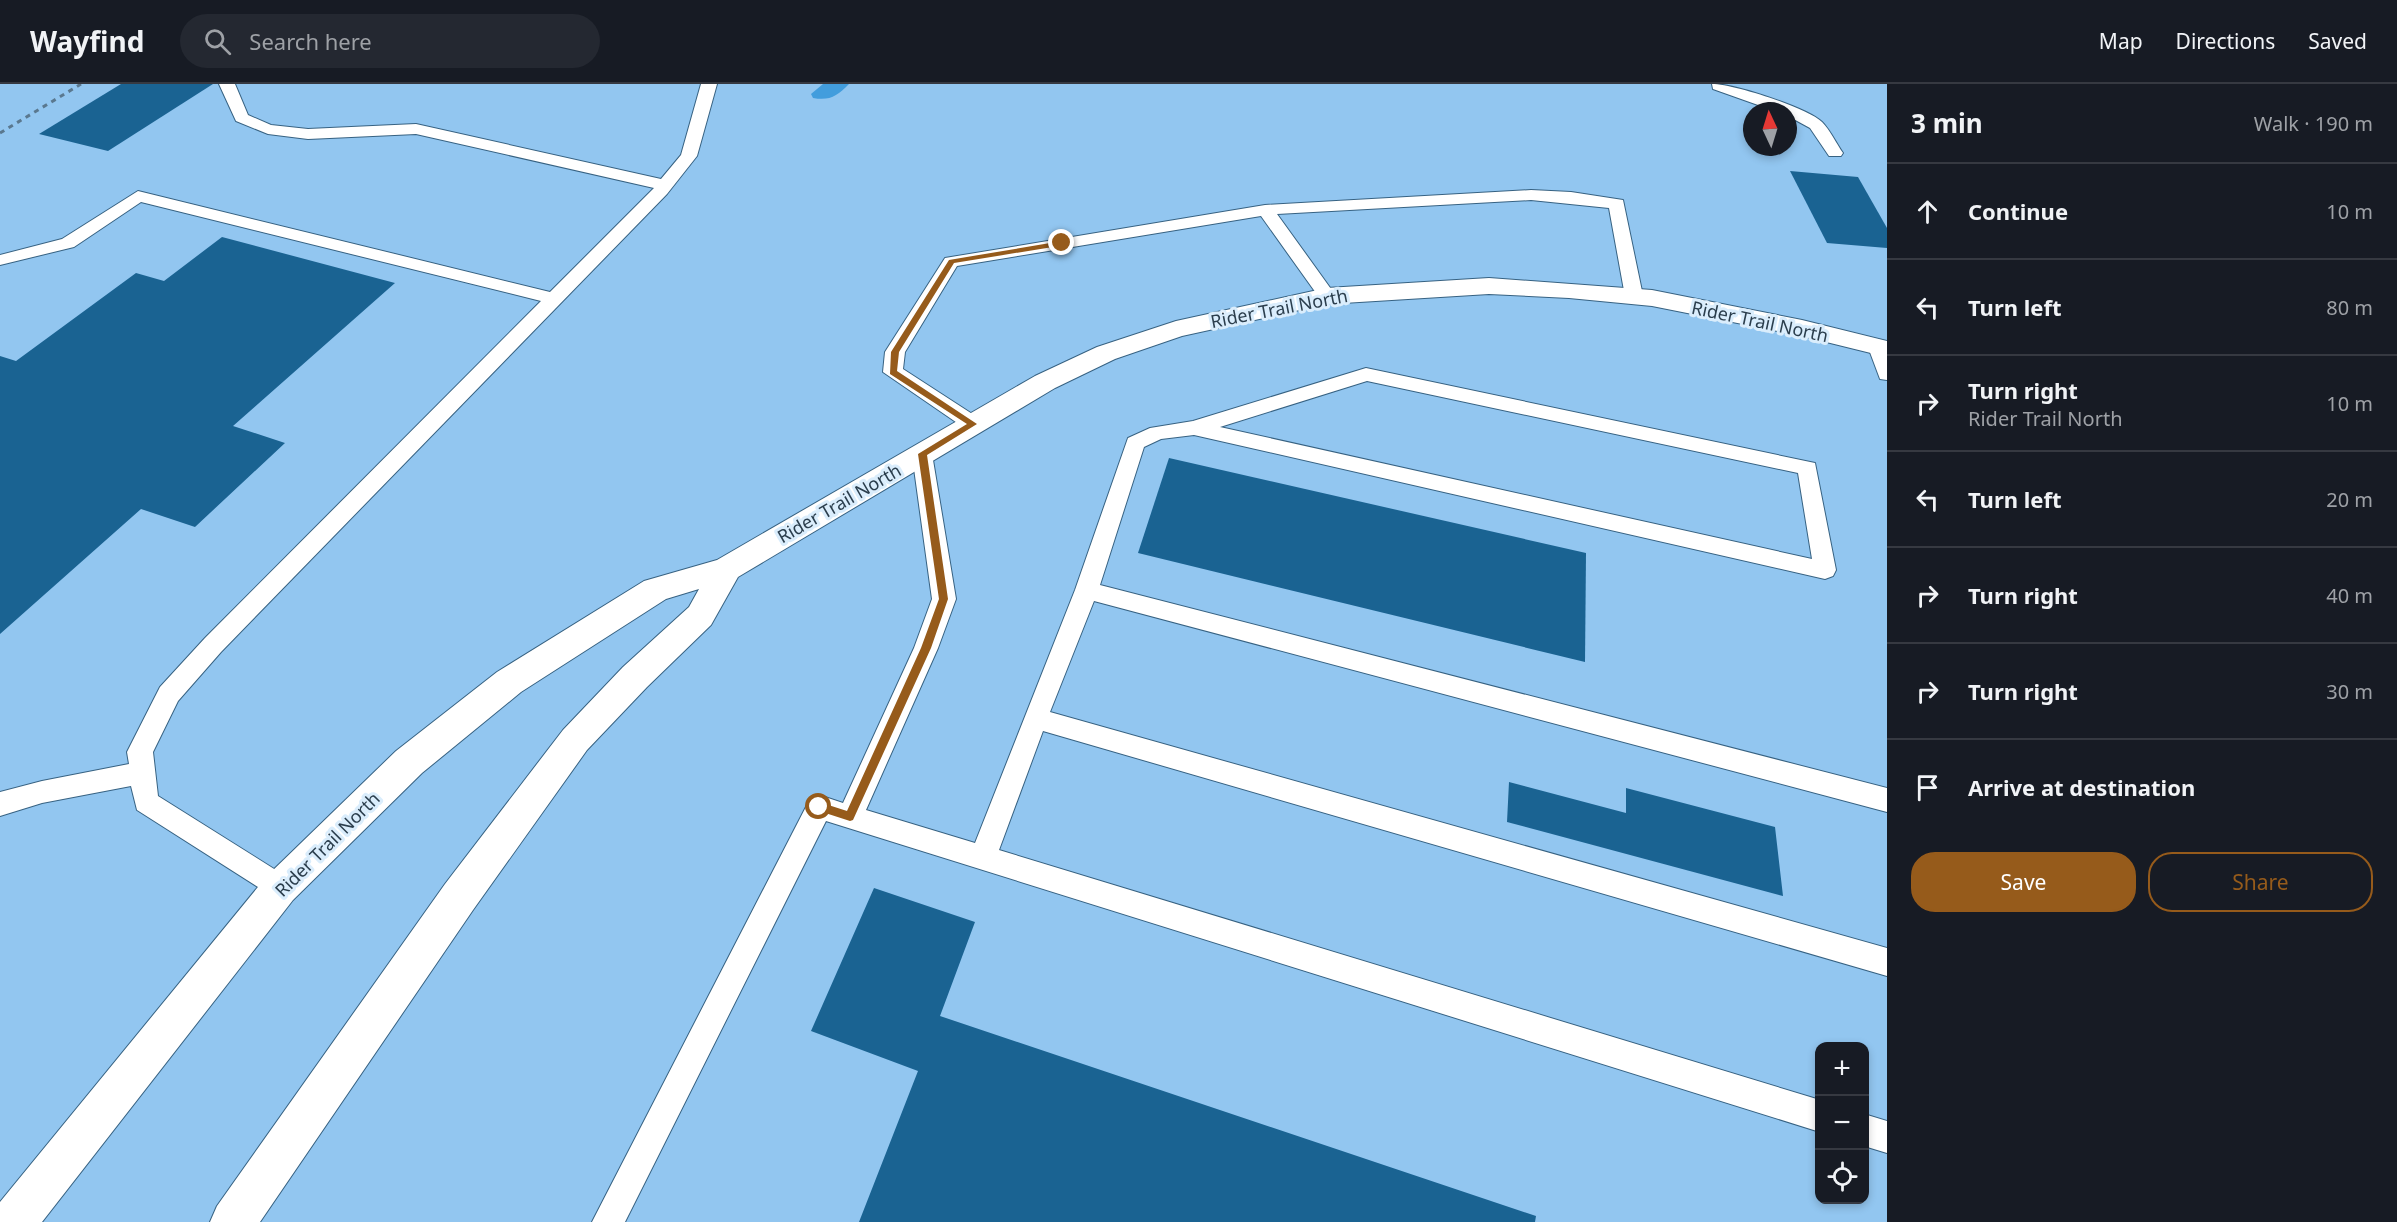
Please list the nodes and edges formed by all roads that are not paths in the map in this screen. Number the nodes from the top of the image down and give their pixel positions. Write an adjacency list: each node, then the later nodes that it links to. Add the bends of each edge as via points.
1 (227, 84): 5 (lane, via 241,118 268,129 308,134 416,129)
2 (709, 84): 5 (lane, via 689,156)
3 (1718, 86): 4 (lane, via 1798,114 1816,125)
4 (1834, 153)
5 (665, 185): 10 (lane)
6 (1264, 210): 8 (lane); 9 (lane, via 1531,195 1617,204); 13 (lane, via 951,261 895,352 893,372)
7 (0, 260): 10 (lane, via 68,243 138,196)
8 (1327, 296): 9 (street, Rider Trail North, via 1489,286); 13 (street, Rider Trail North, via 1176,329 1106,353 1045,382)
9 (1634, 296): 11 (street, Rider Trail North, via 1802,328)
10 (554, 299): 19 (lane, via 169,694 140,752)
11 (1882, 348): 12 (lane)
12 (1887, 374)
13 (973, 424): 15 (street, Rider Trail North)
14 (1194, 428): 14 (lane, via 1802,565 1825,570 1808,468 1366,374); 17 (lane, via 1157,433 1135,443)
15 (922, 454): 16 (street, Rider Trail North); 22 (lane, via 944,599)
16 (727, 569): 24 (street, Rider Trail North, via 655,590 509,682 409,762); 30 (street, Rider Trail North, via 700,616 634,677 575,740 459,897)
17 (1087, 590): 18 (lane); 20 (lane)
18 (1035, 718): 23 (lane); 25 (lane)
19 (142, 772): 21 (lane); 24 (lane, via 146,802)
20 (1887, 800)
21 (0, 804)
22 (850, 816): 23 (lane); 31 (lane, via 819,807)
23 (983, 858): 26 (lane)
24 (280, 888): 29 (street, Rider Trail North)
25 (1887, 962)
26 (1815, 1114)
27 (1869, 1132): 28 (lane)
28 (1887, 1137)
29 (14, 1222)
30 (232, 1222)
31 (608, 1222)

